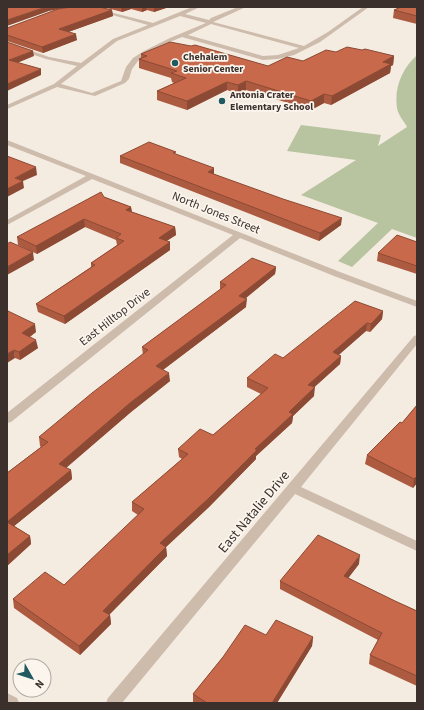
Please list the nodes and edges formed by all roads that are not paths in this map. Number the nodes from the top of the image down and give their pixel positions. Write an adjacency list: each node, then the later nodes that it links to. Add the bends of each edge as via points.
1 (197, 7): 5 (street)
2 (243, 7): 6 (street)
3 (366, 7): 10 (street, via 323,39)
4 (91, 8): 7 (street)
5 (179, 14): 6 (street); 7 (street)
6 (210, 22): 8 (street); 10 (street)
7 (152, 24): 11 (street, via 115,40)
8 (183, 35): 10 (street, via 263,58 285,56); 12 (street, via 142,54 130,65 123,82 93,94)
9 (7, 44): 11 (street, via 48,58)
10 (304, 48)
11 (82, 65): 12 (street)
12 (56, 84): 13 (street)
13 (7, 107)
14 (7, 142): 15 (street, North Jones Street)
15 (92, 176): 16 (street); 17 (street, North Jones Street)
16 (7, 223)
17 (239, 235): 18 (street, North Jones Street); 20 (street, East Hilltop Drive)
18 (417, 304)
19 (417, 338): 21 (street, East Natalie Drive)
20 (7, 419)
21 (293, 488): 22 (street); 25 (street, East Natalie Drive)
22 (417, 546)
23 (7, 699): 24 (street)
24 (12, 703)
25 (113, 703)

